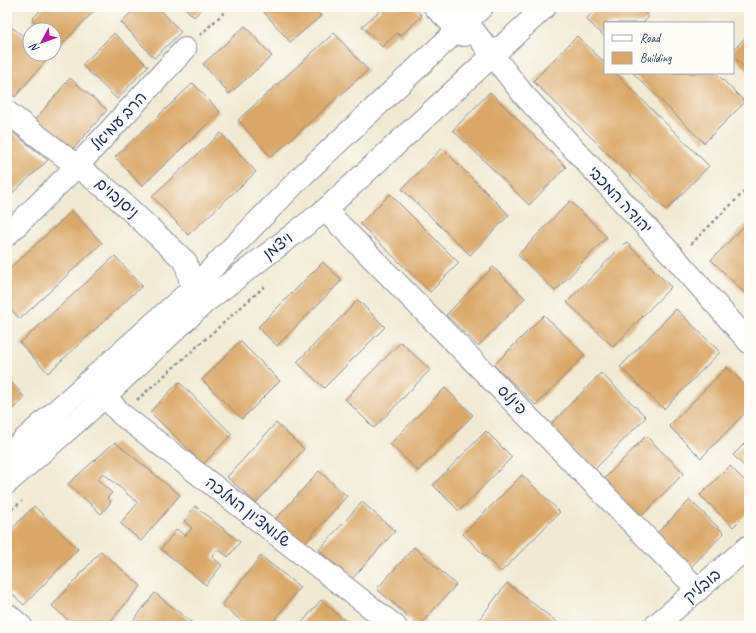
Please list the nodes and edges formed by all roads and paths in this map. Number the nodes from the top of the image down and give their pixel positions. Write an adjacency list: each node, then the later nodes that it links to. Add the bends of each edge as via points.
1 (230, 7): 5 (path)
2 (435, 7): 4 (street, יהודה המכבי)
3 (546, 7): 6 (street, ויצמן)
4 (465, 16): 6 (street, יהודה המכבי); 13 (street, ויצמן, via 302,176)
5 (186, 49): 8 (street, הרב עמיאל)
6 (494, 56): 10 (street, ויצמן); 12 (street, יהודה המכבי, via 523,94)
7 (7, 112): 8 (street, ניסנבוים)
8 (78, 166): 11 (street, הרב עמיאל); 13 (street, ניסנבוים, via 114,194 186,262)
9 (749, 187): 12 (path)
10 (326, 210): 13 (street, ויצמן); 19 (street, פינלס)
11 (7, 235)
12 (676, 259): 14 (street, יהודה המכבי)
13 (198, 296): 15 (street, ויצמן); 16 (street, ויצמן)
14 (749, 342)
15 (105, 396): 17 (street, ויצמן); 22 (street, שלומציון המלכה, via 121,414)
16 (7, 455)
17 (7, 483)
18 (749, 546): 19 (street, בובליק)
19 (698, 590): 23 (street, בובליק)
20 (7, 614): 21 (street)
21 (21, 626)
22 (395, 626)
23 (655, 626)

